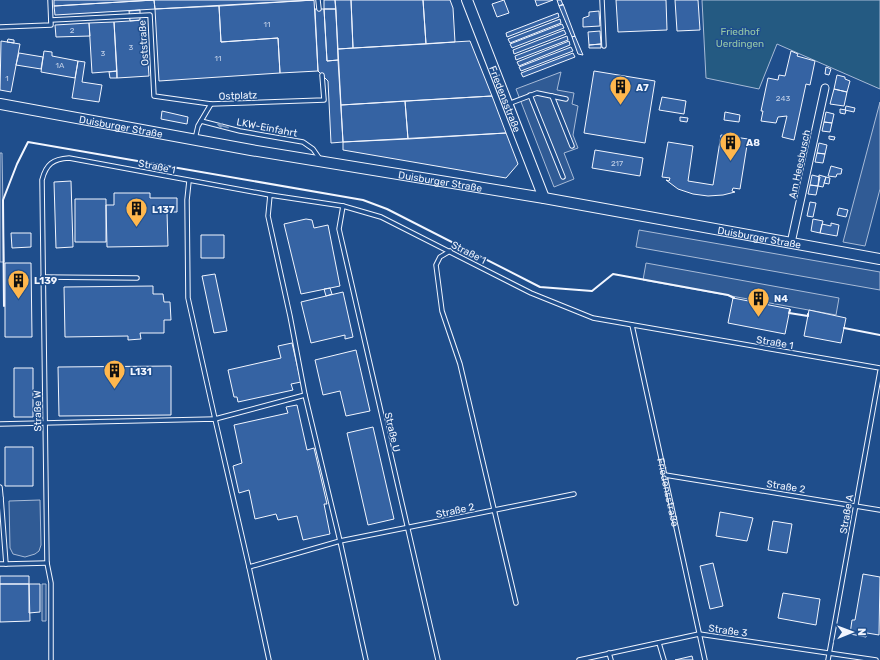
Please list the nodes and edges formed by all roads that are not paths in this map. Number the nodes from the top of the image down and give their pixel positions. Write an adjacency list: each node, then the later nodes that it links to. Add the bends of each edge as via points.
1 (50, 0): 6 (lane)
2 (318, 0): 5 (lane)
3 (467, 0): 17 (main road, Friedensstraße)
4 (602, 0): 8 (lane)
5 (319, 9)
6 (51, 20): 7 (lane, via 51,25); 12 (lane, Oststraße, via 150,15)
7 (0, 27)
8 (604, 46)
9 (322, 75): 16 (lane, Ostplatz, via 324,100)
10 (825, 88): 28 (street, Am Heesbusch)
11 (530, 95): 13 (lane, via 537,93); 17 (lane); 23 (lane)
12 (154, 96): 16 (lane, Ostplatz)
13 (552, 96): 14 (lane); 20 (lane)
14 (566, 99)
15 (0, 104): 19 (main road, Duisburger Straße)
16 (211, 104): 18 (lane)
17 (507, 104): 26 (main road, Friedensstraße)
18 (201, 121): 19 (lane); 21 (lane, LKW-Einfahrt, one-way to 18, via 313,149 303,142)
19 (195, 140): 21 (main road, Duisburger Straße)
20 (572, 146)
21 (321, 162): 26 (main road, Duisburger Straße)
22 (50, 163): 24 (lane, Straße 1, via 57,159 69,158); 31 (lane, Straße W, via 42,180)
23 (563, 177)
24 (188, 181): 25 (lane, Straße 1); 36 (lane, via 188,298)
25 (270, 195): 27 (lane, Straße 1); 35 (lane, via 268,216)
26 (544, 198): 28 (main road, Duisburger Straße)
27 (343, 206): 29 (lane, Straße 1, via 381,217); 46 (lane, Straße U, via 339,229)
28 (791, 243): 30 (main road, Duisburger Straße)
29 (450, 251): 33 (lane, Straße 1, via 531,293 558,304 593,318); 44 (lane, via 440,257 436,265 442,311 460,364)
30 (880, 259)
31 (43, 277): 32 (lane); 37 (lane, Straße W)
32 (137, 278)
33 (632, 325): 34 (lane, Straße 1); 39 (lane, Friedensstraße)
34 (880, 370): 43 (lane, Straße A)
35 (304, 395): 36 (lane); 47 (lane)
36 (215, 419): 37 (lane); 51 (lane)
37 (45, 423): 38 (lane); 48 (lane, Straße W)
38 (0, 424)
39 (665, 475): 43 (lane, Straße 2); 53 (lane, Friedensstraße)
40 (0, 487): 42 (lane)
41 (574, 494): 44 (lane, Straße 2)
42 (1, 498): 50 (lane)
43 (856, 505): 45 (lane, Straße 2); 55 (lane, Straße A)
44 (494, 510): 46 (lane, Straße 2); 52 (lane)
45 (880, 510)
46 (407, 528): 47 (lane, Straße 2); 60 (lane, Straße U)
47 (340, 541): 51 (lane, Straße 2); 59 (lane)
48 (47, 563): 50 (lane); 57 (lane, Straße W, via 51,583)
49 (0, 564): 50 (lane)
50 (6, 564)
51 (249, 567): 58 (lane)
52 (516, 603)
53 (699, 634): 54 (lane, Straße 3); 55 (lane, Straße 3); 64 (lane, Friedensstraße)
54 (659, 643): 56 (lane, Straße 3); 63 (lane)
55 (829, 652): 65 (lane, Straße A); 66 (lane, Straße 3)
56 (609, 654): 61 (lane, Straße 3); 62 (lane)
57 (51, 660)
58 (269, 660)
59 (366, 660)
60 (438, 660)
61 (579, 660)
62 (611, 660)
63 (664, 660)
64 (705, 660)
65 (828, 660)
66 (876, 660)

